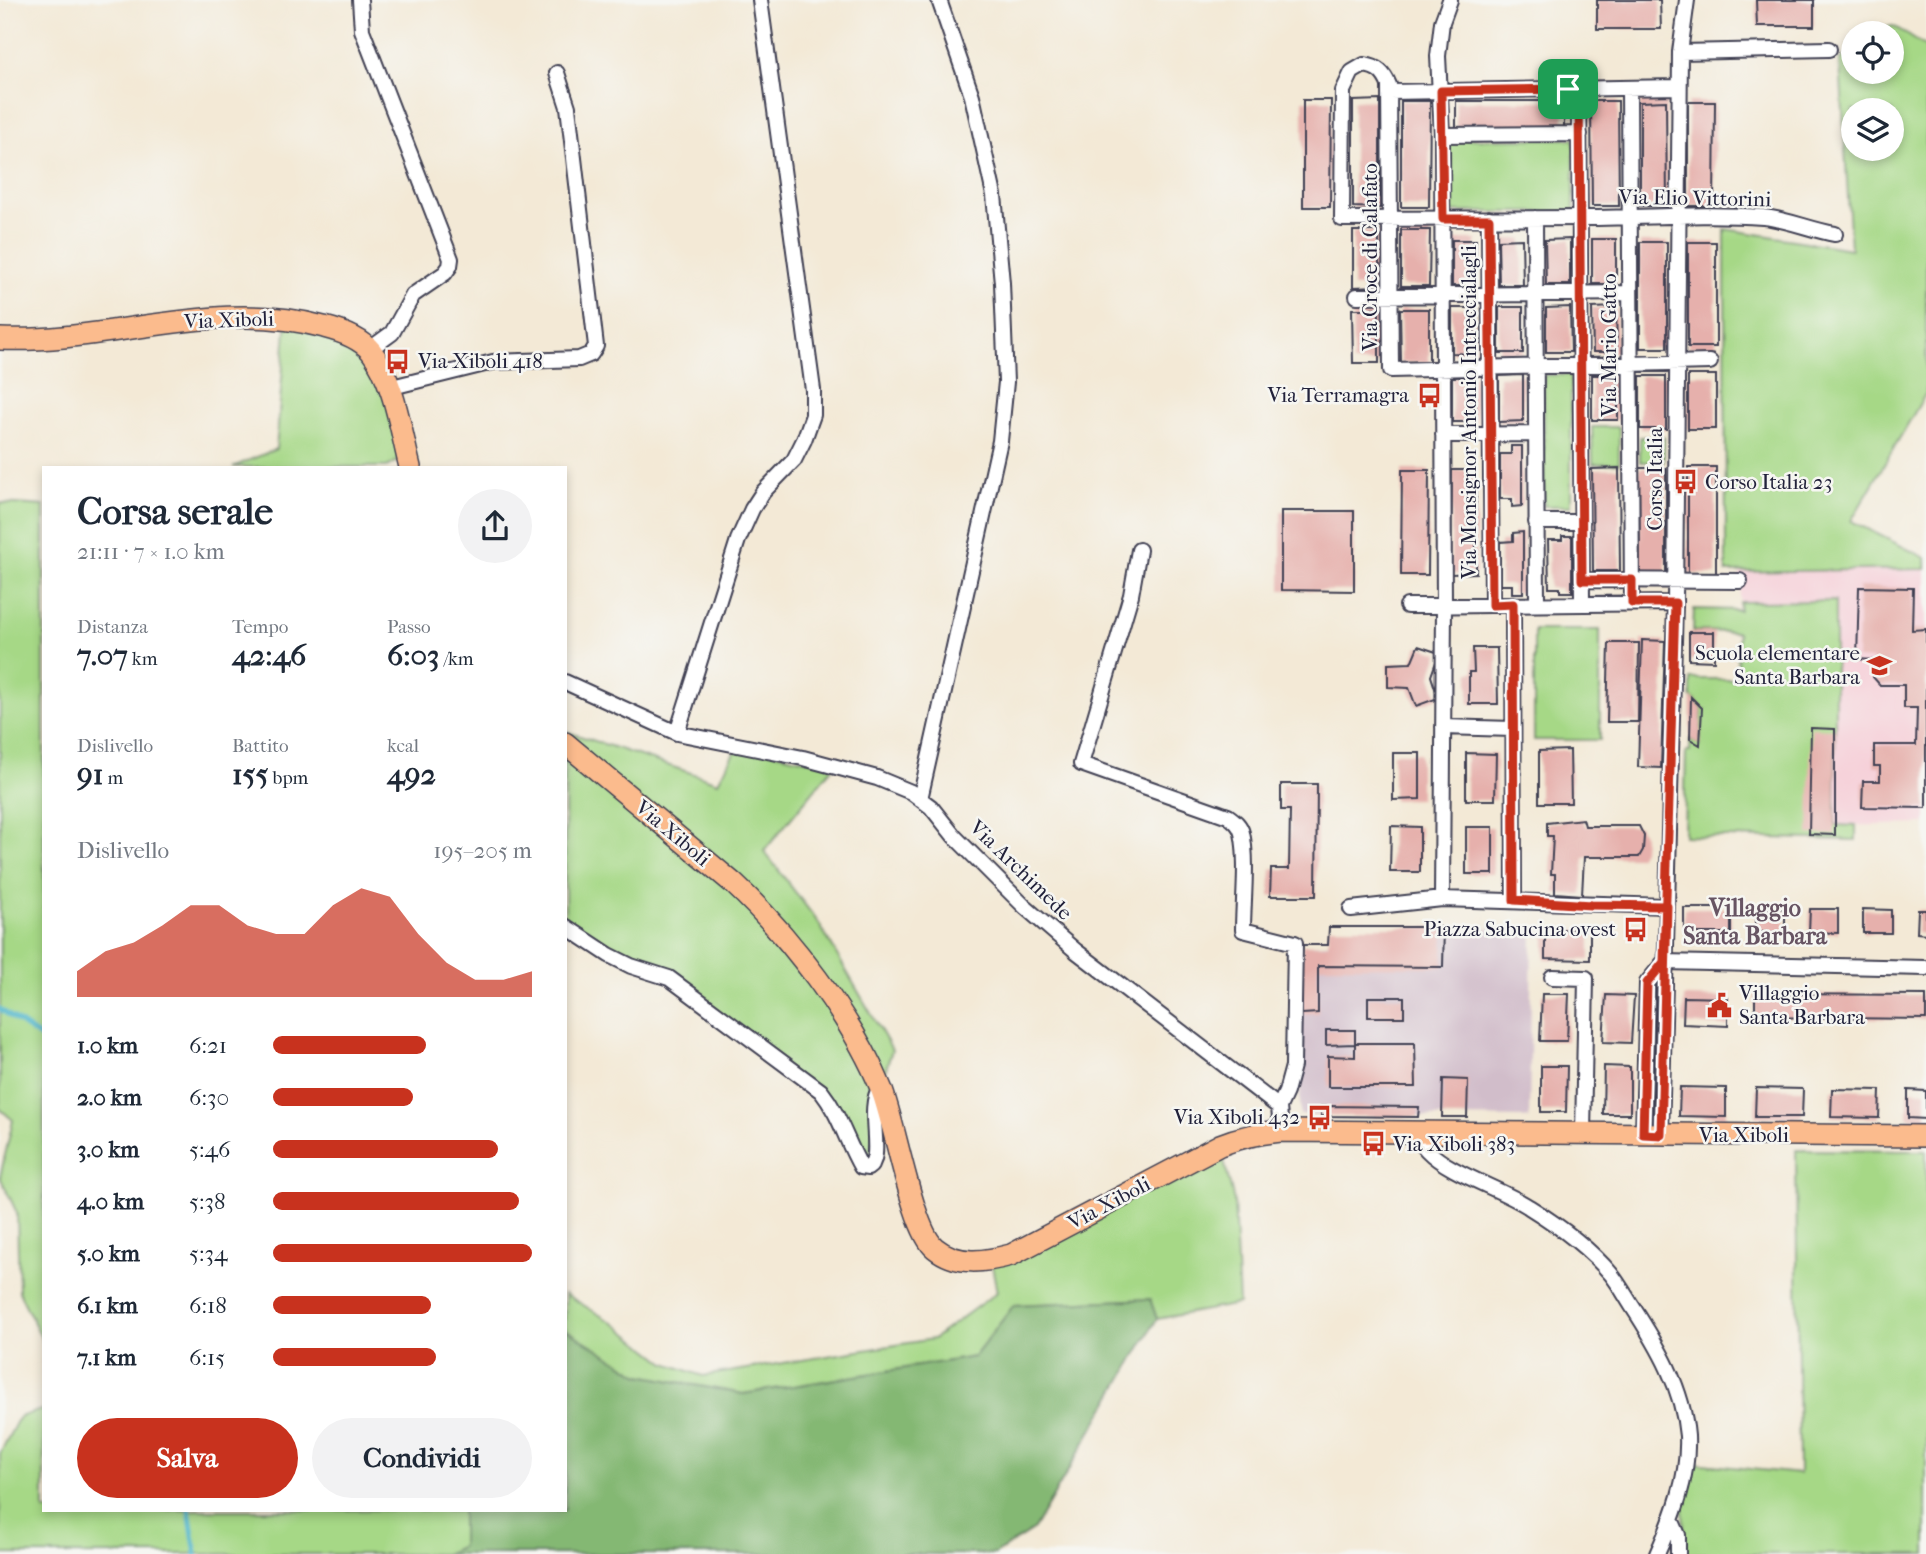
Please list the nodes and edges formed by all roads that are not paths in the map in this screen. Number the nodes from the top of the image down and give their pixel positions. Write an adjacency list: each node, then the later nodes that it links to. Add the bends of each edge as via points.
1 (360, 0): 32 (street, via 362,30 451,259 445,273 413,295 392,333)
2 (760, 0): 63 (street, via 813,415 794,460 752,509 738,540)
3 (939, 0): 65 (street, via 972,96 994,195 1006,382 1000,441)
4 (1450, 0): 12 (street, via 1438,57)
5 (1687, 0): 7 (street, Corso Italia)
6 (1829, 49): 7 (street)
7 (1680, 52): 9 (street, Corso Italia)
8 (557, 73): 40 (street, via 568,107 596,346 579,359 493,362)
9 (1679, 87): 10 (street); 17 (street, Corso Italia)
10 (1629, 88): 11 (street); 16 (street, Via Mario Gatto)
11 (1579, 89): 12 (street); 14 (street)
12 (1441, 91): 13 (street); 15 (street)
13 (1390, 92): 20 (street, Via Croce di Calafato); 20 (street, Via Elio Vittorini, via 1384,74 1364,65 1352,72 1343,91 1342,219)
14 (1580, 134): 15 (street); 19 (street)
15 (1442, 135): 21 (street)
16 (1630, 217): 17 (street, Via Elio Vittorini); 19 (street, Via Elio Vittorini); 25 (street, Via Mario Gatto)
17 (1678, 217): 23 (street, Via Elio Vittorini, via 1764,217); 34 (street, Corso Italia)
18 (1535, 218): 19 (street, Via Elio Vittorini); 22 (street, Via Elio Vittorini); 27 (street)
19 (1580, 218): 24 (street)
20 (1391, 219): 21 (street, Via Elio Vittorini); 28 (street, Via Croce di Calafato)
21 (1443, 219): 22 (street, Via Elio Vittorini); 29 (street)
22 (1489, 219): 26 (street, Via Monsignor Antonio Intreccialagli)
23 (1835, 234)
24 (1581, 293): 25 (street); 27 (street); 36 (street)
25 (1630, 293): 35 (street, Via Mario Gatto)
26 (1490, 294): 27 (street); 29 (street); 38 (street, Via Monsignor Antonio Intreccialagli)
27 (1534, 294): 37 (street)
28 (1391, 295): 29 (street); 30 (street); 39 (street, Via Croce di Calafato, via 1391,370)
29 (1442, 295): 39 (street)
30 (1357, 296)
31 (0, 339): 32 (main road, Via Xiboli, via 60,337 227,316 276,316 343,332)
32 (370, 349): 40 (main road)
33 (1710, 362): 34 (street)
34 (1677, 363): 35 (street); 50 (street, Corso Italia)
35 (1630, 364): 36 (street); 49 (street, Via Mario Gatto)
36 (1581, 366): 37 (street); 46 (street)
37 (1534, 367): 38 (street); 41 (street)
38 (1490, 368): 39 (street); 43 (street, Via Monsignor Antonio Intreccialagli)
39 (1443, 369): 42 (street)
40 (388, 388): 44 (main road)
41 (1535, 434): 43 (street); 45 (street)
42 (1443, 435): 43 (street); 57 (street)
43 (1491, 435): 58 (street, Via Monsignor Antonio Intreccialagli)
44 (410, 466)
45 (1535, 522): 46 (street); 56 (street)
46 (1582, 522): 48 (street)
47 (1139, 550): 75 (street, via 1132,595 1081,764 1228,816 1242,831 1243,930 1296,943 1293,1066)
48 (1582, 580): 49 (street); 52 (street)
49 (1632, 580): 50 (street); 53 (street, Via Mario Gatto)
50 (1675, 581): 51 (street); 54 (street, Corso Italia)
51 (1740, 582)
52 (1582, 603): 53 (street); 56 (street)
53 (1632, 603): 54 (street)
54 (1675, 603): 68 (street, Corso Italia)
55 (1513, 604): 56 (street); 58 (street); 62 (street)
56 (1537, 604)
57 (1444, 605): 58 (street); 59 (street); 61 (street)
58 (1492, 605)
59 (1407, 606)
60 (567, 682): 63 (street, Via Archimede)
61 (1443, 727): 62 (street); 66 (street)
62 (1513, 729): 67 (street)
63 (677, 733): 65 (street, Via Archimede, via 866,775)
64 (567, 745): 74 (main road, Via Xiboli, via 756,904 848,1025)
65 (920, 799): 75 (street, Via Archimede, via 974,857 1076,951)
66 (1442, 899): 67 (street); 69 (street)
67 (1514, 900): 68 (street)
68 (1667, 906): 71 (street, Corso Italia)
69 (1351, 909)
70 (567, 927): 74 (street, via 631,966 669,978 821,1091 835,1108 861,1167 873,1166 876,1157 873,1107)
71 (1664, 962): 72 (street); 79 (street, Corso Italia); 79 (street, via 1647,983)
72 (1926, 968)
73 (1552, 977): 78 (street, via 1586,978)
74 (880, 1087): 76 (main road, Via Xiboli, via 920,1226 934,1247 960,1260 991,1261 1011,1255 1220,1145)
75 (1279, 1107): 76 (street)
76 (1281, 1131): 77 (main road, Via Xiboli)
77 (1415, 1133): 78 (main road, Via Xiboli); 81 (street, via 1442,1162 1529,1207 1575,1240 1611,1275 1650,1334 1683,1408 1686,1467)
78 (1583, 1134): 79 (main road, Via Xiboli)
79 (1652, 1134): 80 (main road, Via Xiboli)
80 (1926, 1136)
81 (1671, 1519): 82 (street); 83 (street, via 1678,1535)
82 (1657, 1554)
83 (1678, 1554)

